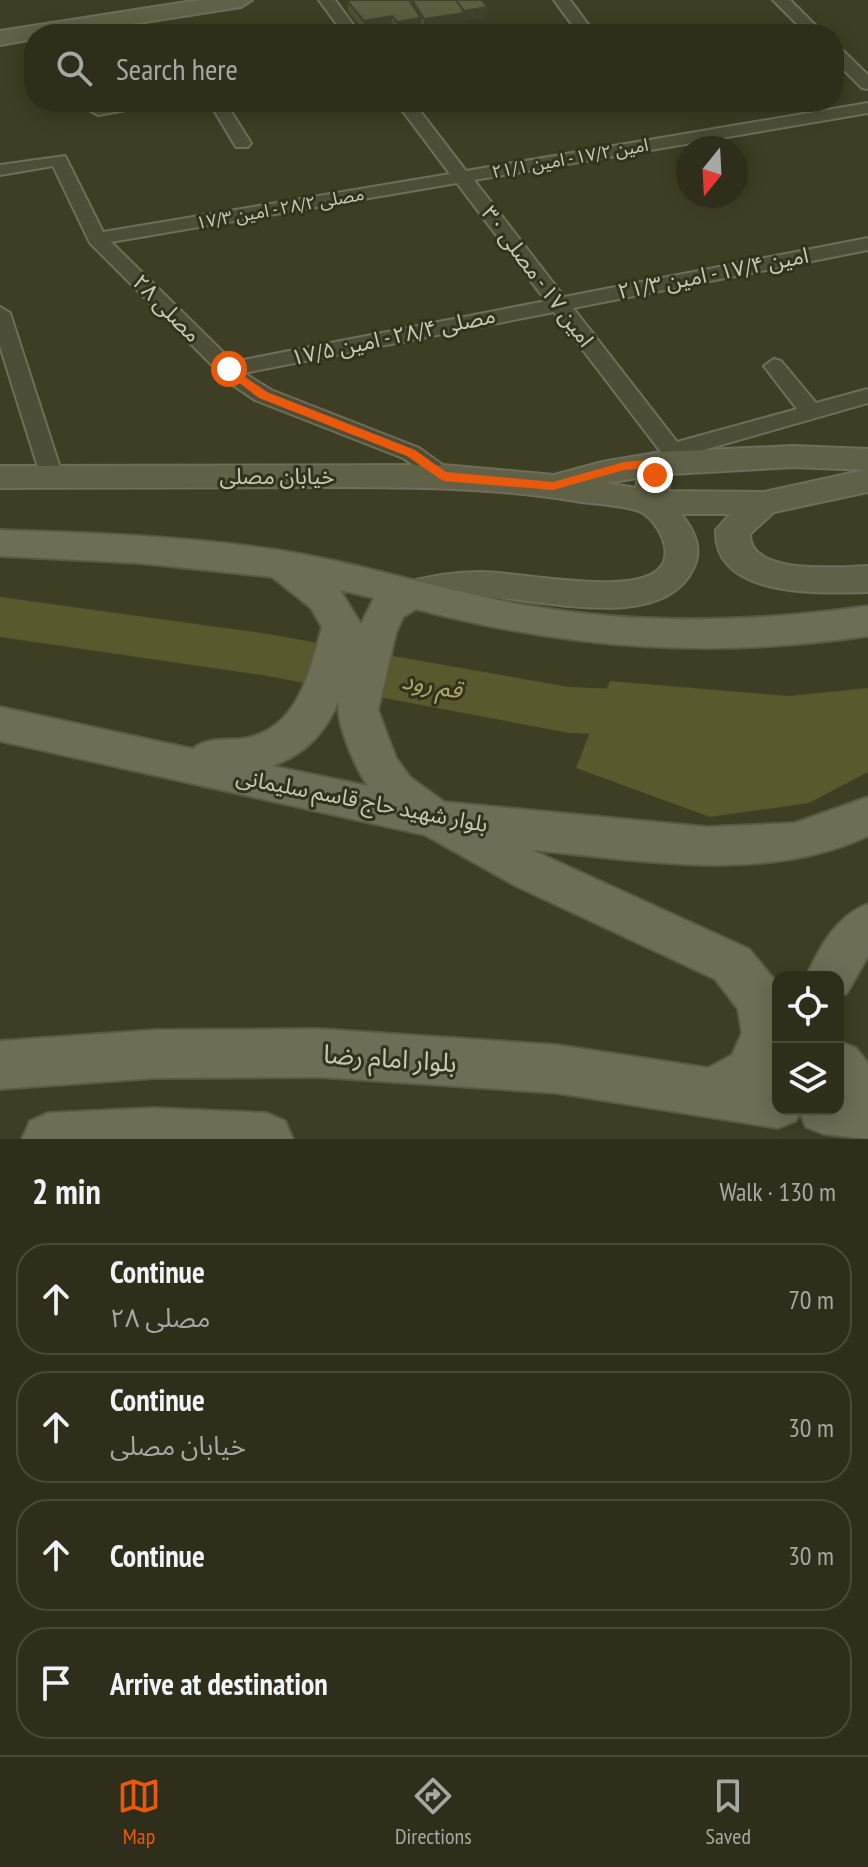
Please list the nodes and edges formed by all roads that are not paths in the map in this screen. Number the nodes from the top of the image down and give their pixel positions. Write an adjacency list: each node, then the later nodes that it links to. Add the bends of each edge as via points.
1 (241, 0): 5 (main road)
2 (327, 0): 8 (street)
3 (562, 0): 9 (street)
4 (781, 0): 10 (street)
5 (116, 6): 6 (main road); 7 (main road)
6 (0, 16)
7 (51, 24)
8 (345, 24)
9 (580, 24)
10 (806, 24)
11 (24, 31): 12 (main road)
12 (0, 38)
13 (844, 61): 14 (street)
14 (868, 84)
15 (868, 108): 20 (street, امین ۱۷/۲ - امین ۲۱/۱)
16 (223, 112): 18 (street)
17 (412, 112): 20 (street, امین ۱۷ - مصلی ۳۰)
18 (242, 143)
19 (0, 170): 21 (street, مصلی ۲۸, via 59,160)
20 (462, 176): 21 (street, مصلی ۲۸/۲ - امین ۱۷/۳); 23 (street, امین ۱۷ - مصلی ۳۰)
21 (97, 239): 26 (street, مصلی ۲۸)
22 (868, 244): 23 (street, امین ۱۷/۴ - امین ۲۱/۳)
23 (557, 303): 26 (street, مصلی ۲۸/۴ - امین ۱۷/۵); 29 (street, امین ۱۷ - مصلی ۳۰)
24 (0, 313): 33 (street)
25 (774, 366): 28 (street)
26 (229, 369): 31 (street, مصلی ۲۸, via 263,395 411,453)
27 (868, 396): 28 (street)
28 (811, 412): 29 (street)
29 (667, 457): 30 (main road); 35 (main road); 36 (main road, via 655,475)
30 (868, 460)
31 (443, 476): 33 (main road, خیابان مصلی); 35 (main road, خیابان مصلی)
32 (0, 477): 33 (main road, خیابان مصلی)
33 (52, 477)
34 (868, 481): 37 (main road, خیابان مصلی)
35 (553, 486): 36 (main road, خیابان مصلی)
36 (650, 502): 37 (main road, خیابان مصلی); 41 (main road, via 678,533 682,553 680,565 663,585 590,595 494,585)
37 (764, 503): 40 (main road, via 733,530 733,547 747,563 775,575)
38 (0, 543): 39 (main road, via 147,548)
39 (279, 565): 41 (main road); 43 (main road)
40 (868, 579)
41 (409, 594): 42 (main road, via 606,632 710,638); 43 (main road)
42 (868, 621)
43 (359, 630): 44 (main road)
44 (339, 705): 46 (main road, via 291,738 243,758); 48 (main road, via 395,790)
45 (0, 724): 46 (main road, بلوار شهید حاج قاسم سلیمانی)
46 (154, 757): 48 (main road, بلوار شهید حاج قاسم سلیمانی)
47 (868, 816): 48 (main road, بلوار شهید حاج قاسم سلیمانی, via 795,842 707,846)
48 (435, 819): 53 (main road, via 532,872 732,964 761,1000 767,1034 750,1072)
49 (868, 925): 50 (main road)
50 (834, 971)
51 (0, 1065): 53 (main road, بلوار امام رضا, via 155,1054 319,1053 557,1069)
52 (844, 1073): 54 (main road)
53 (708, 1094): 55 (main road, بلوار امام رضا)
54 (868, 1095)
55 (772, 1102)
56 (844, 1111): 57 (main road)
57 (868, 1114)
58 (48, 1139): 59 (main road, via 153,1134)
59 (267, 1139)

